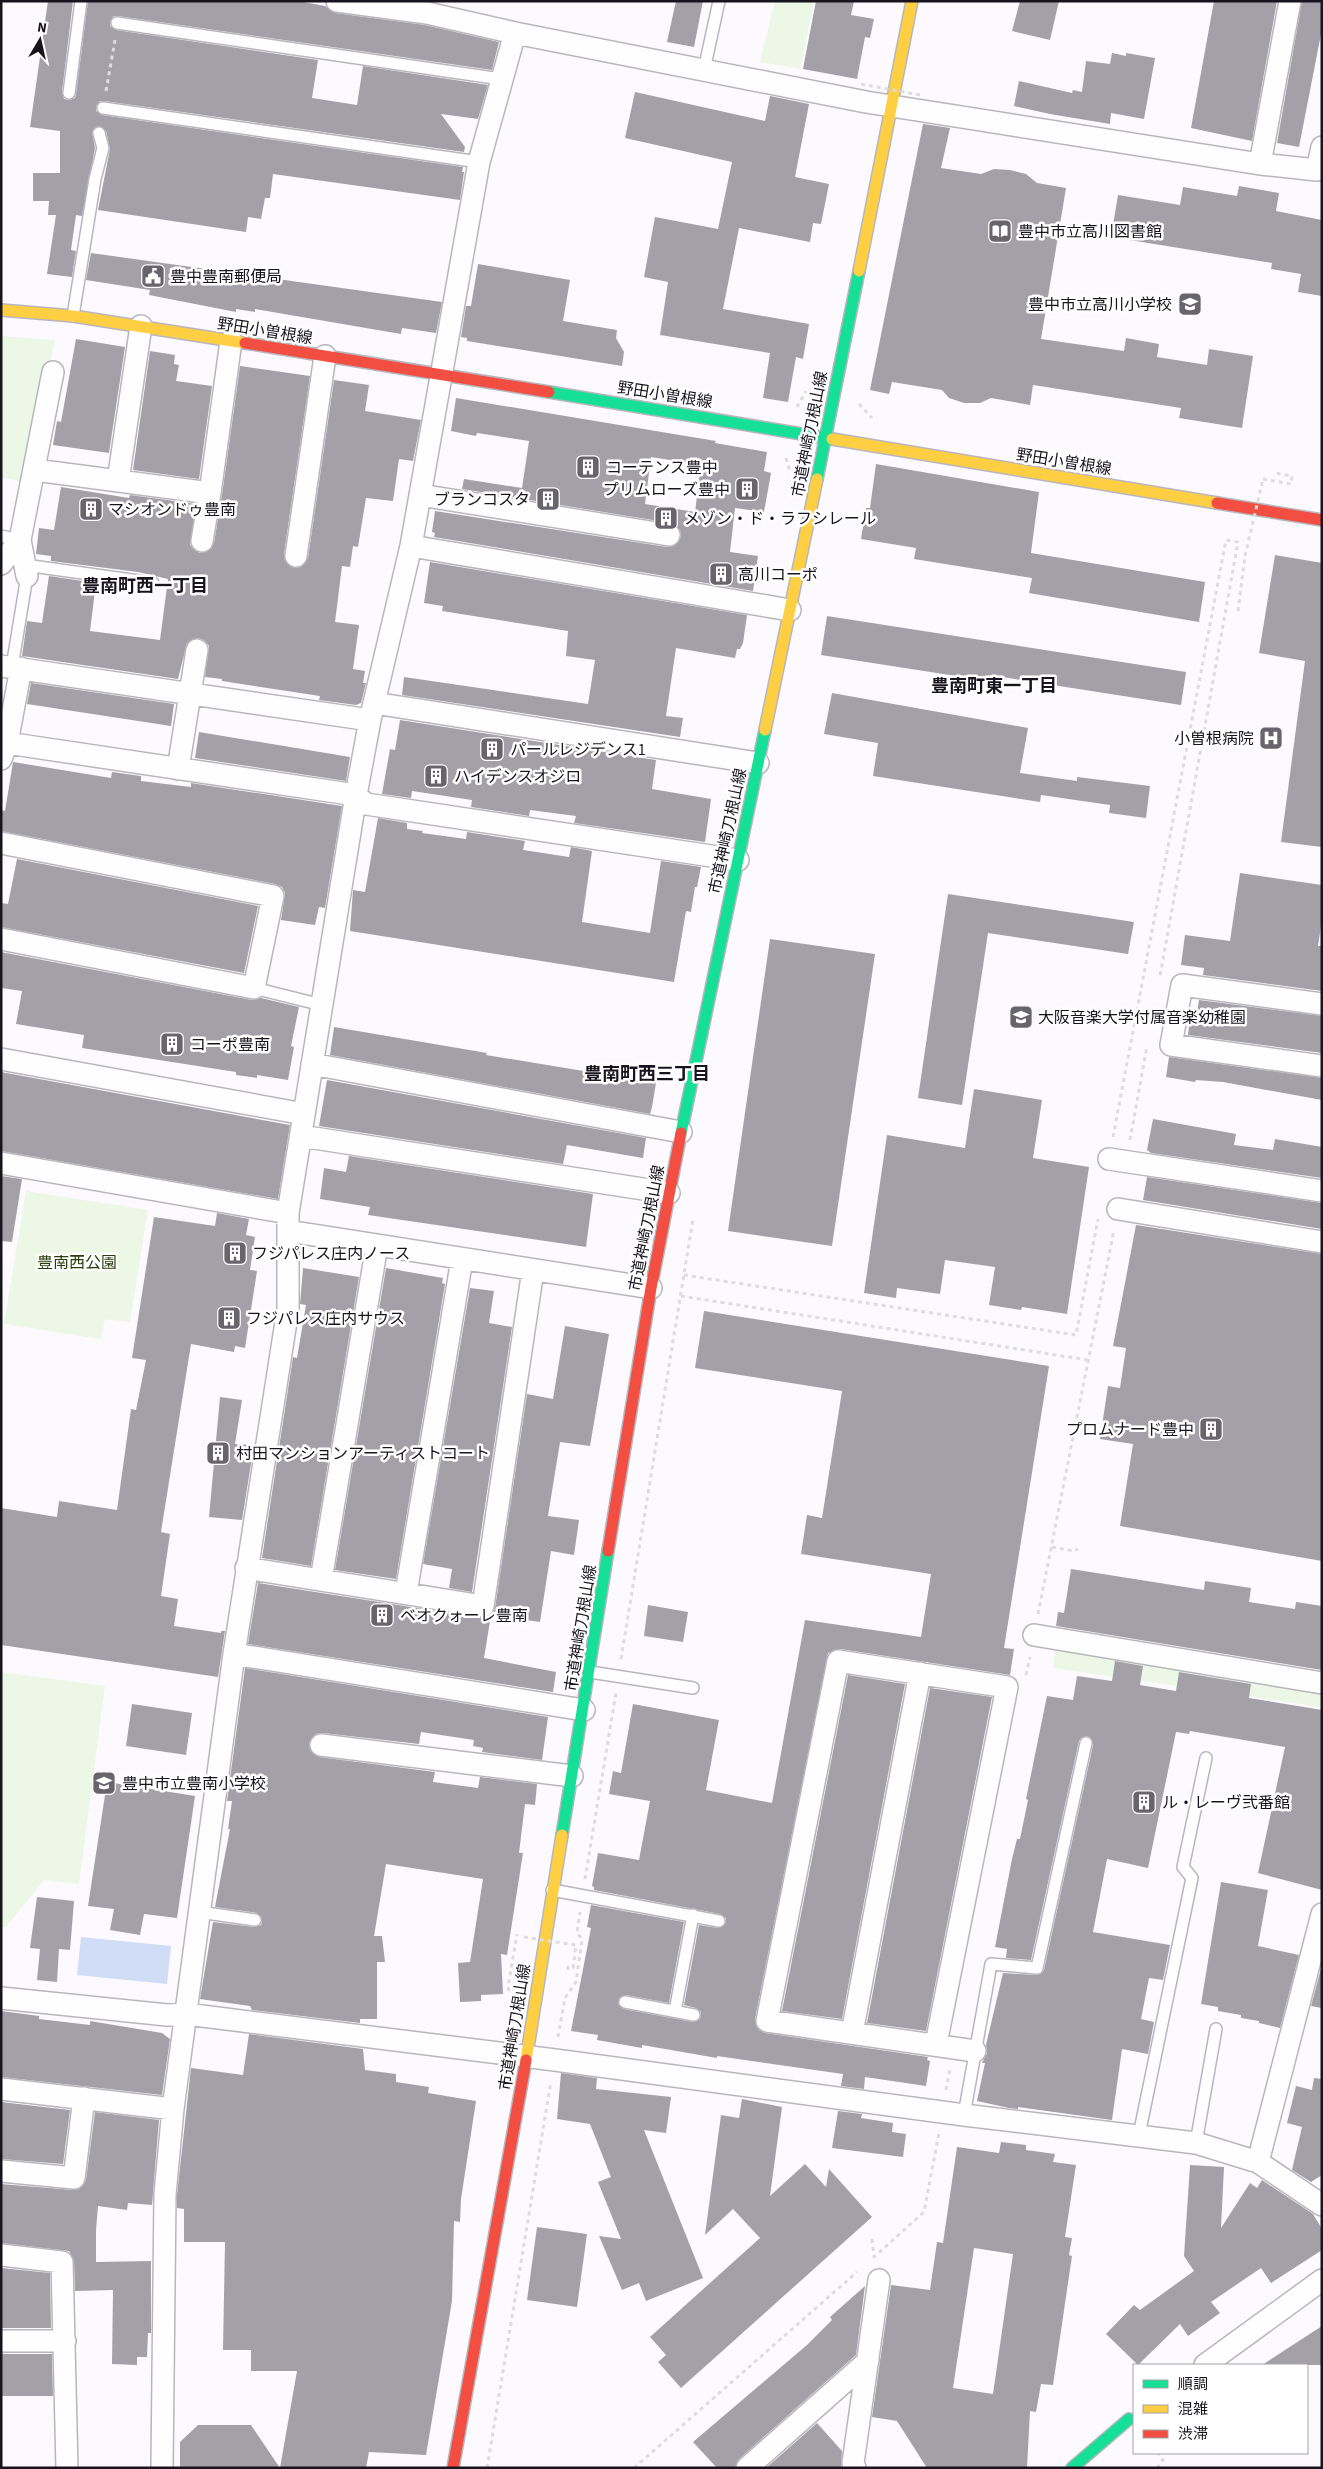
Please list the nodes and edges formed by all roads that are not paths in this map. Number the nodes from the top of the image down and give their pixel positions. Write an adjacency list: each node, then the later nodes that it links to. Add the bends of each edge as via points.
1 (81, 1): 10 (lane)
2 (337, 1): 7 (street, via 427,12)
3 (719, 1): 8 (lane)
4 (912, 1): 11 (street, 市道神崎刀根山線)
5 (1290, 1): 16 (street)
6 (118, 23): 9 (lane)
7 (515, 33): 8 (street); 9 (street)
8 (704, 70): 11 (street)
9 (501, 78): 15 (street)
10 (69, 93)
11 (890, 105): 16 (street); 24 (street, 市道神崎刀根山線)
12 (103, 108): 15 (lane)
13 (99, 133): 18 (lane, via 103,148 94,179)
14 (1322, 147): 16 (street, via 1317,170)
15 (479, 162): 23 (street)
16 (1260, 164)
17 (1, 310): 18 (street, 野田小曽根線)
18 (72, 316): 19 (street, 野田小曽根線)
19 (141, 326): 20 (street, 野田小曽根線); 26 (street)
20 (232, 341): 21 (street, 野田小曽根線); 27 (street)
21 (325, 356): 23 (street, 野田小曽根線); 34 (street)
22 (53, 372): 25 (street)
23 (442, 374): 24 (street, 野田小曽根線); 28 (street)
24 (826, 437): 29 (street, 野田小曽根線); 38 (street, 市道神崎刀根山線)
25 (35, 470): 26 (street); 31 (street)
26 (118, 481): 27 (street)
27 (210, 493): 32 (street)
28 (420, 495): 30 (street); 33 (street)
29 (1322, 520)
30 (669, 535)
31 (11, 538): 35 (street); 36 (street)
32 (202, 541)
33 (410, 546): 38 (street); 42 (street)
34 (296, 556)
35 (1, 564)
36 (26, 570): 37 (lane); 40 (lane)
37 (153, 583)
38 (790, 610): 44 (street, 市道神崎刀根山線)
39 (197, 650): 41 (street)
40 (11, 667): 41 (street); 43 (street)
41 (190, 694): 42 (street); 45 (street)
42 (372, 712): 44 (street); 46 (street)
43 (4, 751): 45 (street)
44 (758, 763): 48 (street, 市道神崎刀根山線)
45 (178, 769): 46 (street)
46 (356, 795): 48 (street, via 366,804); 52 (street)
47 (1, 843): 50 (street, via 272,896)
48 (738, 860): 57 (street, 市道神崎刀根山線)
49 (1, 939): 50 (street)
50 (254, 988): 52 (lane)
51 (1322, 1004): 55 (street, via 1182,985 1171,1045)
52 (322, 1005): 54 (street)
53 (1, 1059): 56 (street)
54 (312, 1064): 56 (street); 57 (street)
55 (1322, 1066)
56 (304, 1114): 58 (street)
57 (681, 1132): 62 (street, 市道神崎刀根山線)
58 (301, 1136): 62 (street); 64 (street)
59 (1118, 1160): 61 (street)
60 (1, 1162): 64 (street)
61 (1322, 1191)
62 (669, 1193): 69 (street, 市道神崎刀根山線)
63 (1118, 1208): 65 (street)
64 (288, 1222): 66 (street); 70 (street, via 288,1309)
65 (1322, 1242)
66 (377, 1245): 67 (street); 71 (street)
67 (462, 1259): 68 (street); 72 (street)
68 (533, 1270): 69 (street); 72 (street, via 483,1606)
69 (651, 1288): 75 (street, 市道神崎刀根山線)
70 (246, 1568): 71 (street); 74 (street)
71 (321, 1580): 72 (street)
72 (406, 1594)
73 (1034, 1635): 77 (street)
74 (234, 1654): 79 (street); 85 (street)
75 (590, 1672): 78 (lane); 79 (street, 市道神崎刀根山線)
76 (920, 1673): 97 (street); 97 (street, via 838,1661 767,2022); 98 (street, via 1007,1687)
77 (1322, 1683)
78 (693, 1688)
79 (584, 1710): 83 (street, 市道神崎刀根山線)
80 (1086, 1743): 99 (lane, via 1037,1968 992,1964)
81 (320, 1745): 83 (street)
82 (1206, 1758): 105 (lane, via 1183,1867 1192,1878)
83 (572, 1776): 84 (street, 市道神崎刀根山線)
84 (552, 1890): 87 (lane); 100 (street, 市道神崎刀根山線)
85 (199, 1912): 88 (lane); 94 (street)
86 (1322, 1914): 90 (street)
87 (693, 1916): 89 (lane); 93 (lane)
88 (256, 1920)
89 (719, 1920)
90 (1316, 1961): 107 (street)
91 (1, 1998): 94 (street, via 167,2015)
92 (624, 2002): 93 (lane)
93 (675, 2011): 95 (lane)
94 (186, 2014): 100 (street); 103 (street)
95 (694, 2015)
96 (1216, 2029): 106 (lane)
97 (852, 2033): 98 (street)
98 (945, 2045): 99 (street)
99 (975, 2051): 104 (lane)
100 (526, 2057): 104 (street); 120 (street, 市道神崎刀根山線)
101 (1, 2089): 102 (street)
102 (84, 2098): 103 (street); 108 (street, via 74,2178)
103 (173, 2109): 119 (street, via 165,2194)
104 (964, 2115): 105 (street)
105 (1139, 2135): 106 (street)
106 (1196, 2143): 107 (street)
107 (1258, 2162): 109 (street)
108 (1, 2171)
109 (1320, 2201)
110 (1, 2255): 114 (street, via 62,2262)
111 (879, 2280): 115 (street)
112 (1322, 2280): 116 (street)
113 (1, 2341): 114 (street)
114 (65, 2341): 118 (street)
115 (868, 2361): 121 (street); 122 (street, via 853,2463)
116 (1206, 2364)
117 (1132, 2417): 123 (street)
118 (67, 2468)
119 (162, 2468)
120 (453, 2468)
121 (747, 2468)
122 (855, 2468)
123 (1072, 2468)

